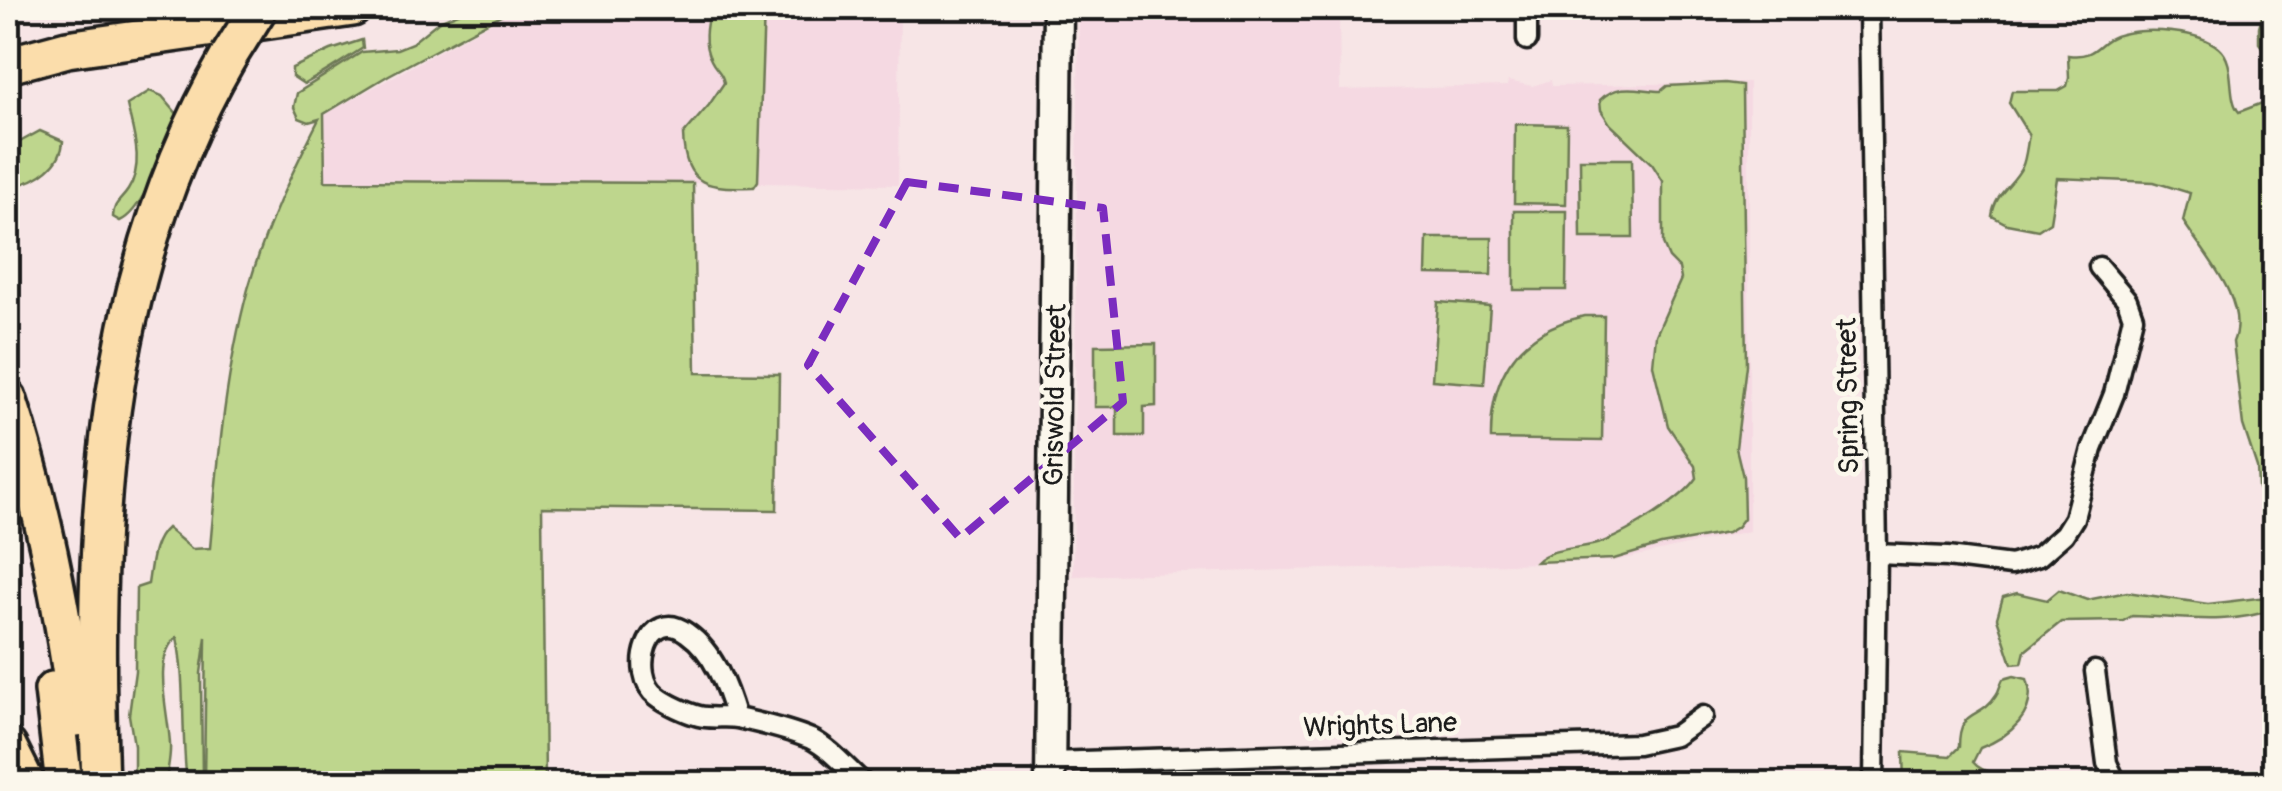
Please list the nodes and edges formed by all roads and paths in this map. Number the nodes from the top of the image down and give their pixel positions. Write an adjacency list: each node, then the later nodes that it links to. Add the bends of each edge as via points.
1 (259, 8): 20 (highway, bridge, via 188,132 160,199 118,367 98,564)
2 (353, 8): 7 (highway)
3 (1058, 8): 16 (main road, Griswold Street)
4 (1527, 8): 6 (street)
5 (1870, 8): 11 (street, Spring Street)
6 (1527, 40)
7 (8, 64)
8 (2099, 267): 11 (street, via 2127,300 2132,317 2114,394 2064,534 2040,556 2011,565)
9 (8, 398): 19 (highway, via 56,578)
10 (8, 474): 18 (highway, via 45,639)
11 (1877, 554): 22 (street, Spring Street)
12 (2094, 671): 23 (street, via 2106,764)
13 (1703, 716): 16 (street, Wrights Lane, via 1674,736 1638,744)
14 (736, 718): 14 (street, via 700,717 655,695 643,672 651,636 676,626 690,635 727,686); 21 (street, via 814,740)
15 (8, 746): 17 (highway)
16 (1050, 773)
17 (27, 784)
18 (64, 784)
19 (86, 784)
20 (100, 784)
21 (864, 784)
22 (1874, 784)
23 (2116, 784)

